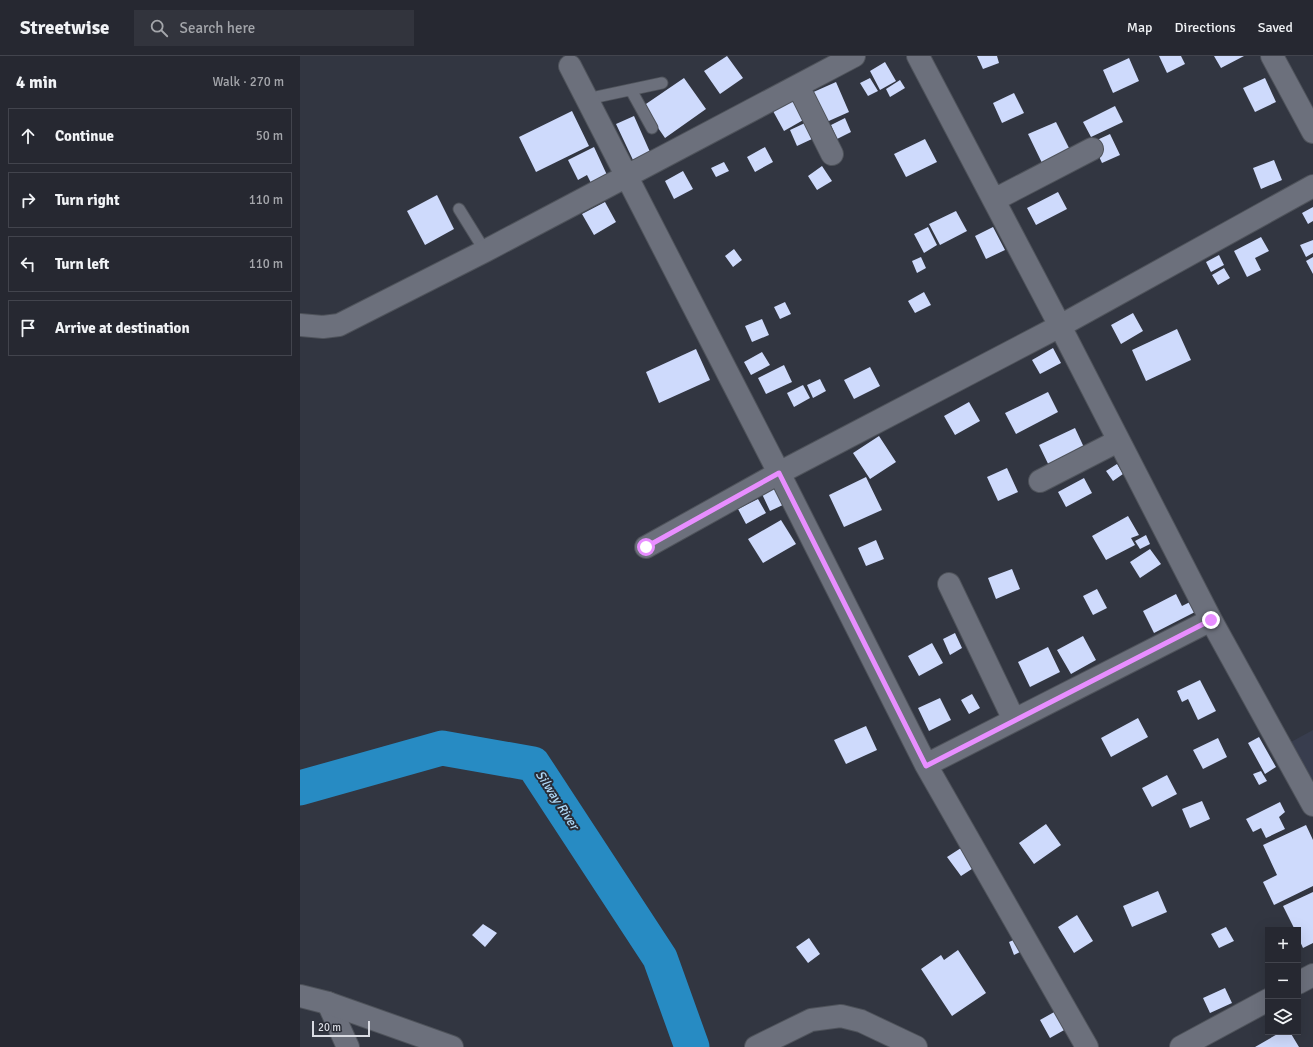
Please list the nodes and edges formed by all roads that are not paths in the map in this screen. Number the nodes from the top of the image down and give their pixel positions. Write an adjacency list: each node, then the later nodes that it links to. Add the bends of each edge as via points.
1 (854, 56): 6 (street)
2 (918, 56): 15 (street)
3 (1272, 56): 10 (street)
4 (570, 66): 8 (street)
5 (662, 83): 7 (lane)
6 (798, 86): 12 (street); 13 (street)
7 (630, 90): 8 (lane); 9 (lane)
8 (587, 99): 13 (street)
9 (652, 128)
10 (1313, 132)
11 (1092, 148): 15 (street)
12 (832, 154)
13 (626, 176): 17 (street); 21 (street)
14 (1313, 186): 19 (street)
15 (994, 200): 19 (street)
16 (459, 209): 17 (lane)
17 (485, 251): 18 (street, via 339,325)
18 (300, 325)
19 (1060, 326): 20 (street); 21 (street)
20 (1118, 441): 22 (street); 25 (street)
21 (779, 473): 23 (street); 27 (street)
22 (1040, 482)
23 (646, 547)
24 (949, 584): 26 (street)
25 (1211, 620): 26 (street); 28 (street)
26 (1014, 720): 27 (street)
27 (926, 766): 38 (street)
28 (1313, 805)
29 (1313, 975): 30 (street)
30 (1301, 981)
31 (300, 996): 33 (street)
32 (1265, 1002): 39 (street)
33 (328, 1004): 34 (street); 35 (street)
34 (348, 1047)
35 (452, 1047)
36 (756, 1047): 37 (street, via 811,1020 841,1016 861,1021)
37 (916, 1047)
38 (1087, 1047)
39 (1181, 1047)

